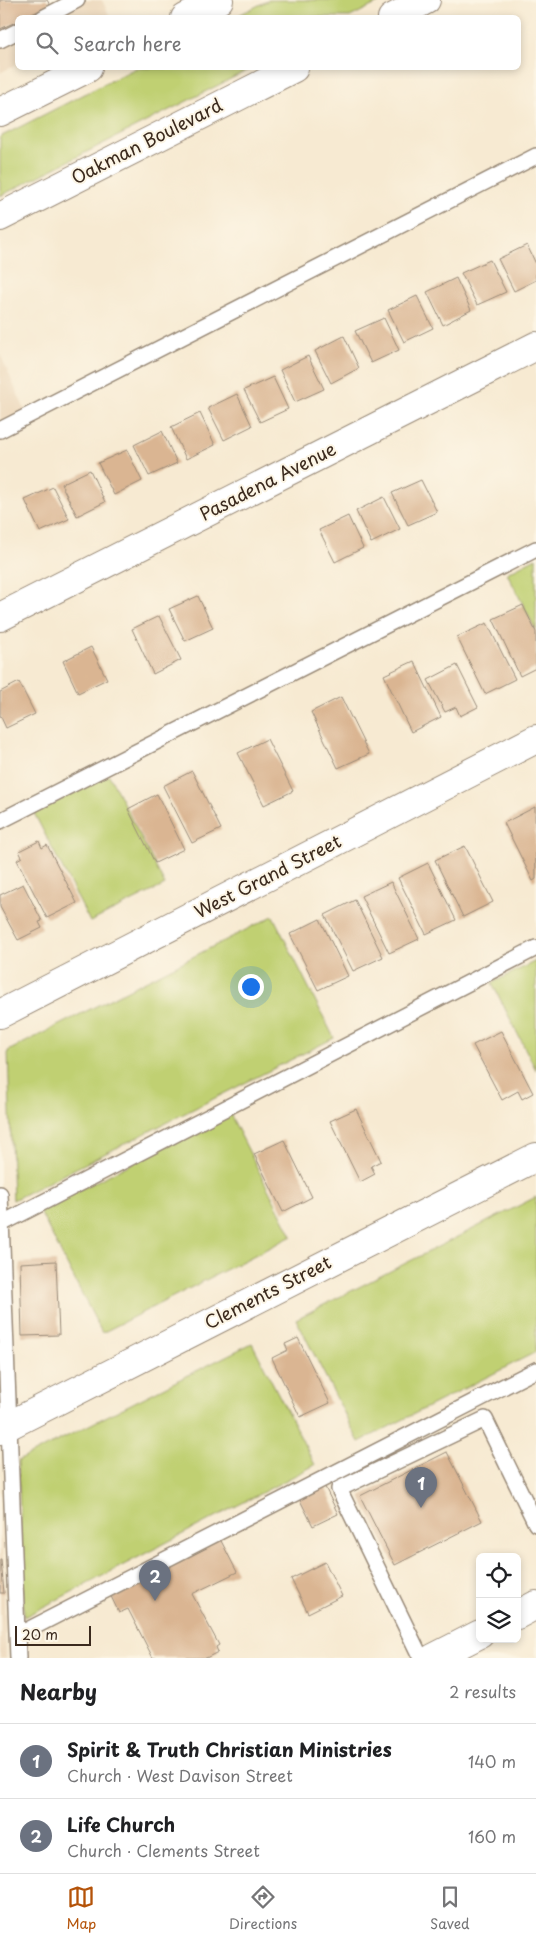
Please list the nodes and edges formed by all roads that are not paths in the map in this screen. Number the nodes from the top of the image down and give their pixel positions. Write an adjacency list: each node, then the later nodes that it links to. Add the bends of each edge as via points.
1 (77, 0): 4 (lane)
2 (219, 0): 5 (main road)
3 (426, 0): 6 (main road)
4 (50, 15)
5 (191, 15)
6 (398, 15)
7 (15, 32): 8 (lane)
8 (0, 40)
9 (84, 70): 11 (main road)
10 (290, 70): 13 (main road, Oakman Boulevard)
11 (0, 112)
12 (536, 156): 15 (lane)
13 (0, 217)
14 (536, 346): 17 (main road, Pasadena Avenue)
15 (0, 430)
16 (536, 549): 19 (lane)
17 (0, 617)
18 (536, 739): 21 (main road, West Grand Street)
19 (0, 821)
20 (536, 948): 24 (lane)
21 (0, 1014)
22 (536, 1157): 26 (main road, Clements Street)
23 (0, 1194): 24 (lane)
24 (1, 1224): 26 (lane)
25 (536, 1370): 30 (lane)
26 (4, 1428): 30 (lane)
27 (536, 1524): 33 (lane, via 485,1419 339,1489)
28 (536, 1605): 29 (main road)
29 (521, 1613)
30 (18, 1635): 32 (lane)
31 (476, 1636): 34 (main road)
32 (18, 1658)
33 (421, 1658)
34 (432, 1658)

